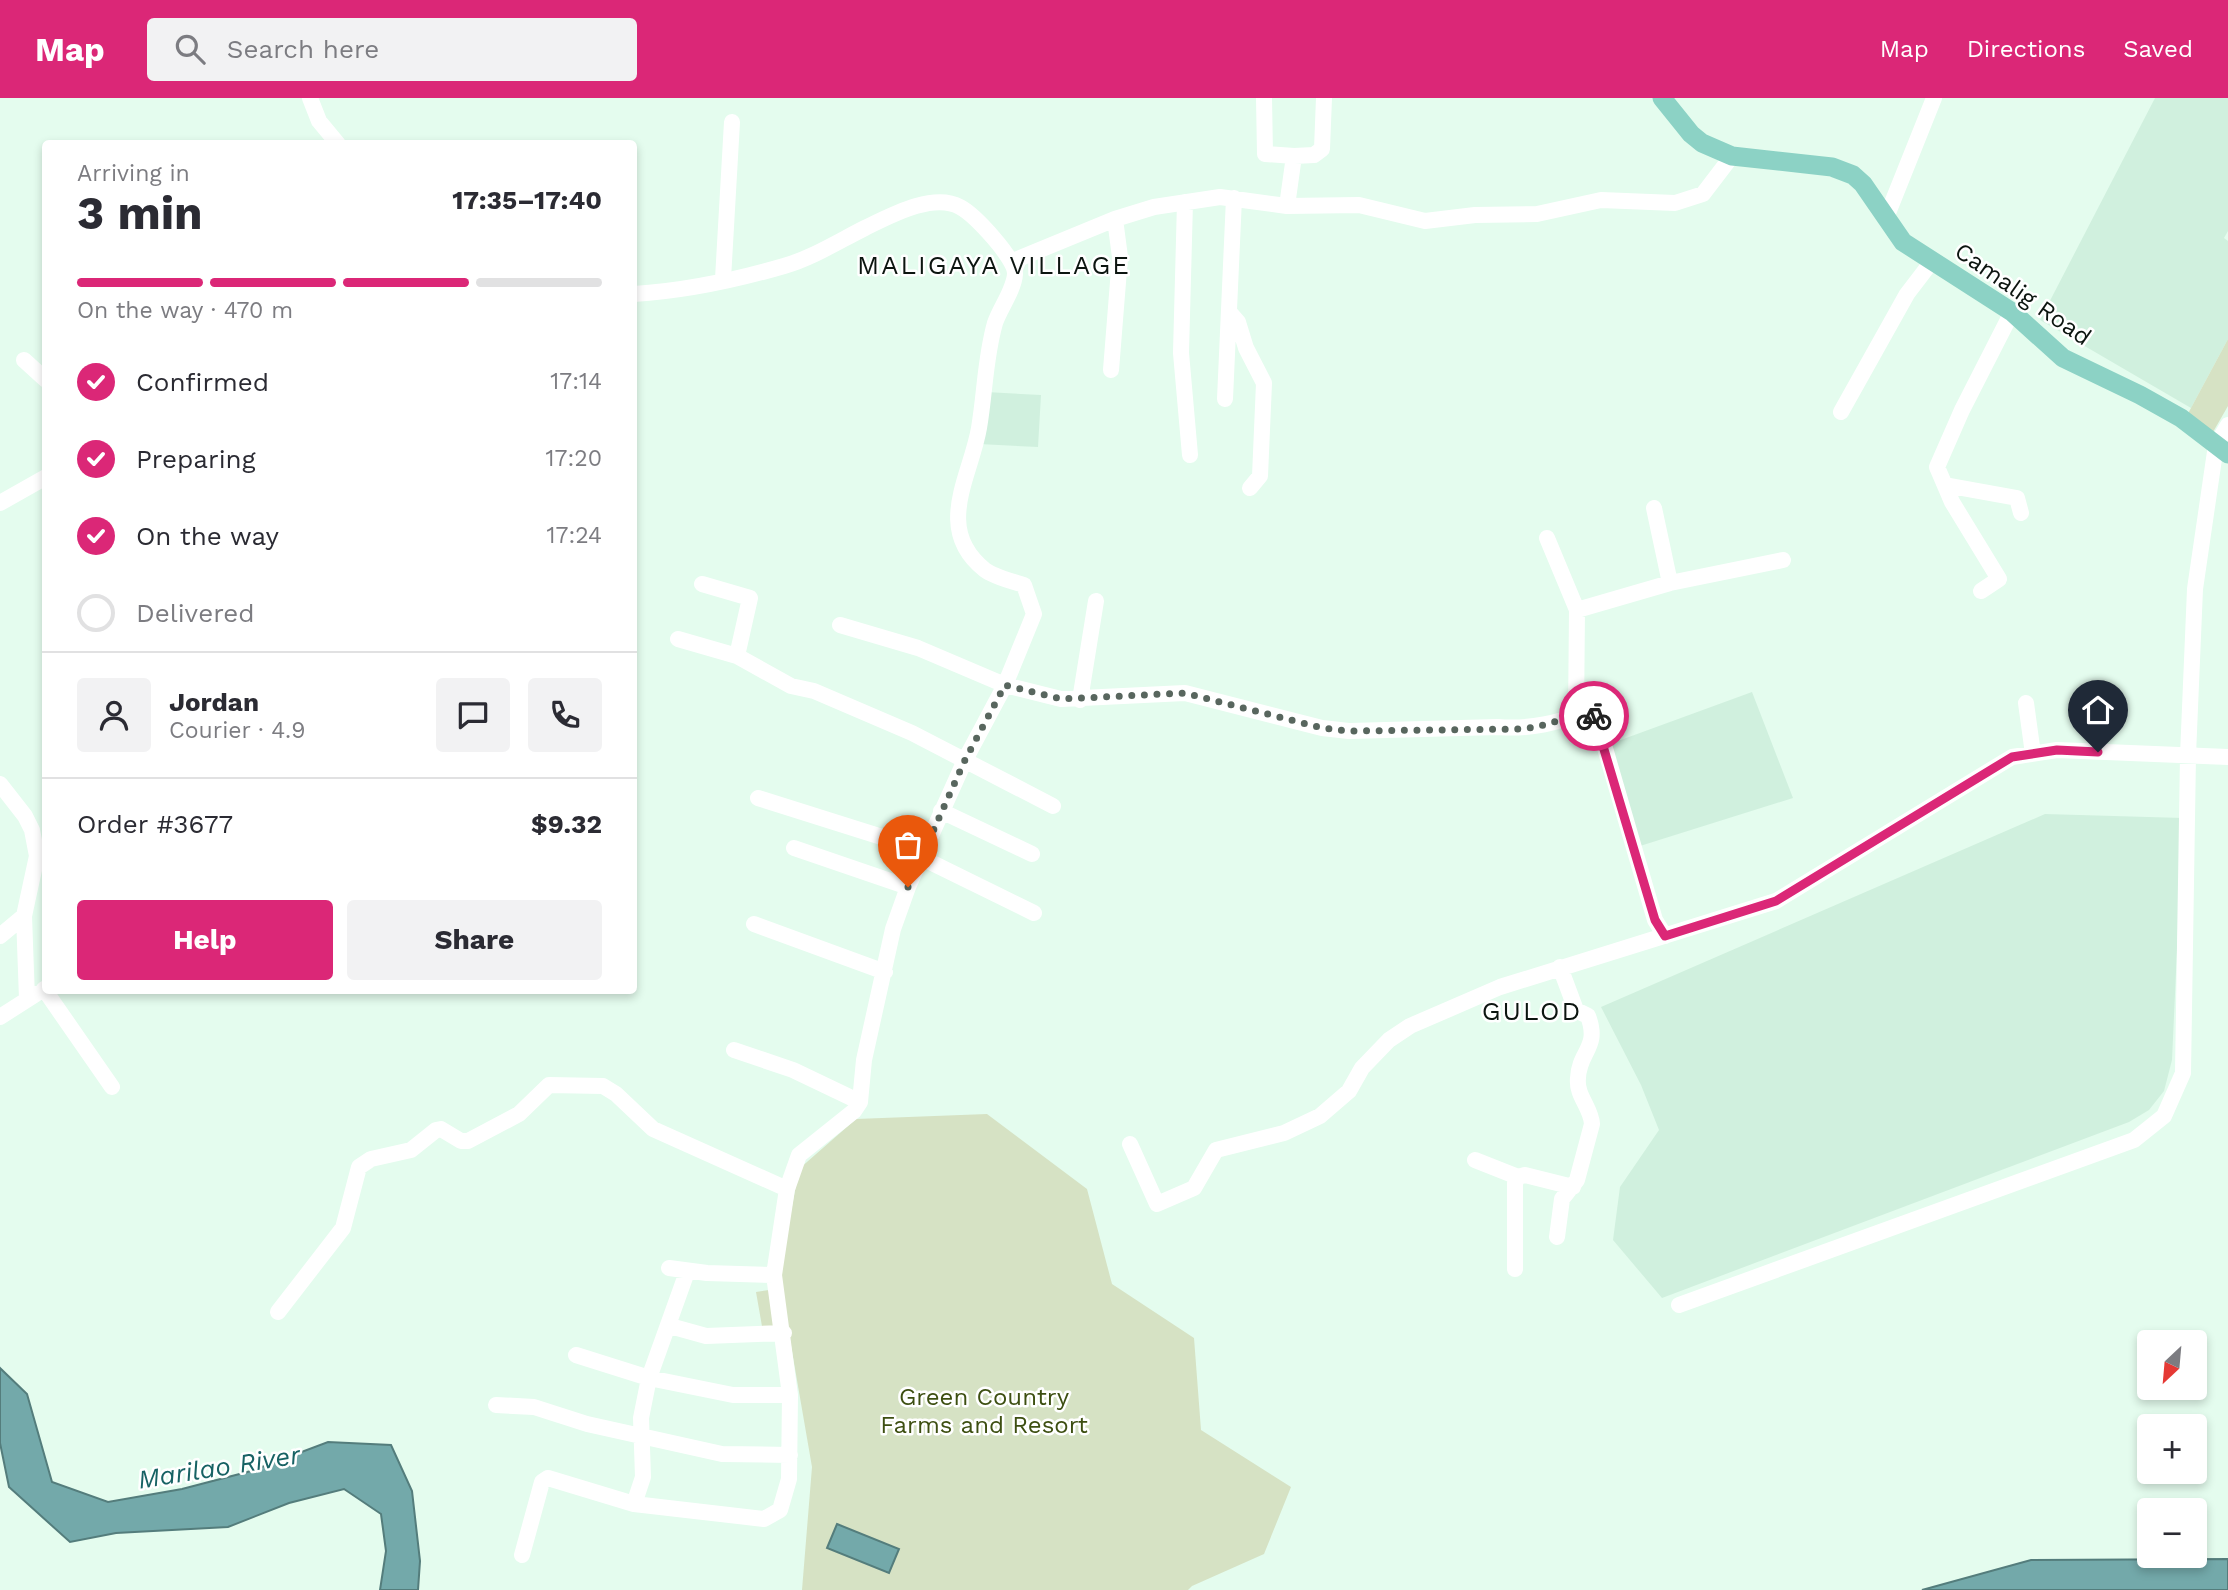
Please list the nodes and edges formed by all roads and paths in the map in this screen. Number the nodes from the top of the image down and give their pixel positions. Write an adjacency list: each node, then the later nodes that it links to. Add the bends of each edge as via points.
1 (310, 98): 7 (street, via 319,121)
2 (1264, 98): 8 (street, via 1265,154)
3 (1324, 98): 8 (street, via 1322,149 1314,155)
4 (1662, 98): 9 (main road, Camalig Road, via 1691,134)
5 (1934, 98): 13 (street)
6 (732, 122): 17 (street)
7 (335, 140)
8 (1294, 156): 12 (street)
9 (1732, 156): 12 (street, via 1703,194 1675,203 1601,200 1537,214 1425,221 1359,205); 13 (main road, Camalig Road, via 1844,170 1863,184)
10 (1234, 198): 11 (street); 12 (street); 20 (street)
11 (1185, 202): 14 (street); 28 (street, via 1181,353)
12 (1287, 206)
13 (1886, 218): 15 (main road, Camalig Road, via 1903,242)
14 (1115, 219): 16 (street); 22 (street, via 1120,257)
15 (1933, 260): 19 (main road, Camalig Road); 25 (street, via 1907,294)
16 (1013, 261): 17 (street, via 971,213 956,204 930,203 888,217 786,266); 45 (street, via 1015,275 995,324 979,429 958,503 960,534 967,549 985,570 1024,585 1029,594 1033,622)
17 (723, 279): 18 (street)
18 (637, 294)
19 (2012, 312): 27 (main road, Camalig Road, via 2063,358 2131,389); 30 (street, via 1940,457 1937,467)
20 (1231, 313): 24 (street); 31 (street, via 1264,383 1260,476)
21 (24, 360): 23 (street)
22 (1111, 370)
23 (42, 376)
24 (1225, 399)
25 (1841, 412)
26 (2228, 425): 27 (street)
27 (2222, 449): 50 (street, via 2195,589)
28 (1190, 455)
29 (42, 479): 32 (street)
30 (1945, 485): 34 (street, via 2017,498); 39 (street, via 1999,579)
31 (1250, 488)
32 (0, 503)
33 (1654, 508): 37 (street)
34 (2021, 513)
35 (1547, 538): 41 (street)
36 (1783, 560): 37 (street)
37 (1671, 583): 41 (street)
38 (702, 584): 44 (street, via 750,598)
39 (1981, 591)
40 (1096, 601): 46 (street)
41 (1577, 610): 48 (street)
42 (840, 625): 45 (street, via 929,652)
43 (678, 639): 44 (street)
44 (737, 656): 52 (street, via 791,686 860,710)
45 (1005, 685): 46 (street); 52 (street)
46 (1080, 700): 48 (street, via 1185,693 1349,731 1528,728)
47 (2026, 703): 49 (street)
48 (1577, 716): 65 (street, via 1589,712 1600,731 1655,920)
49 (2033, 754): 50 (street, via 2057,750); 65 (street, via 2012,757 1776,901)
50 (2188, 755): 51 (street); 85 (street, via 2183,1073 2164,1116 2134,1140)
51 (2228, 757)
52 (965, 760): 55 (street); 56 (street)
53 (0, 784): 62 (street, via 26,816 37,856)
54 (758, 798): 58 (street)
55 (1053, 806)
56 (941, 811): 58 (street); 59 (street)
57 (794, 848): 60 (street)
58 (921, 854): 60 (street); 61 (street)
59 (1032, 854)
60 (908, 887): 67 (street, via 893,929)
61 (1034, 912)
62 (24, 916): 64 (street); 70 (street)
63 (754, 924): 67 (street)
64 (0, 936)
65 (1665, 936): 66 (street)
66 (1560, 967): 75 (street, via 1469,998 1409,1026 1389,1040 1362,1068 1349,1091 1320,1116 1284,1133 1216,1150 1194,1188 1157,1204); 78 (street, via 1576,1010 1588,1016 1593,1028 1592,1045 1577,1075 1578,1091 1592,1124)
67 (885, 972): 74 (street, via 864,1060)
68 (42, 991): 70 (street)
69 (48, 994): 73 (street)
70 (27, 999): 71 (street)
71 (0, 1017)
72 (734, 1049): 74 (street, via 793,1070)
73 (112, 1087)
74 (860, 1102): 79 (street, via 799,1155)
75 (1130, 1144)
76 (1475, 1160): 77 (street)
77 (1518, 1177): 78 (street); 82 (street)
78 (1573, 1187): 80 (street, via 1562,1199)
79 (787, 1189): 84 (street); 86 (street, via 653,1129 603,1086 555,1083 519,1114 468,1141 436,1130 411,1150 364,1163 355,1174 343,1228)
80 (1557, 1237)
81 (669, 1268): 83 (street)
82 (1515, 1269)
83 (687, 1272): 84 (street); 87 (street)
84 (774, 1275): 88 (street)
85 (1679, 1305)
86 (278, 1312)
87 (670, 1326): 88 (street, via 706,1336); 90 (street)
88 (783, 1333): 91 (street)
89 (576, 1356): 90 (street)
90 (649, 1378): 91 (street, via 733,1395); 93 (street)
91 (790, 1395): 94 (street)
92 (496, 1405): 93 (street, via 534,1407)
93 (642, 1437): 94 (street, via 722,1454); 95 (street, via 643,1476)
94 (790, 1455): 95 (street, via 780,1510 764,1519)
95 (634, 1504): 96 (street, via 548,1478 542,1482)
96 (522, 1555)

